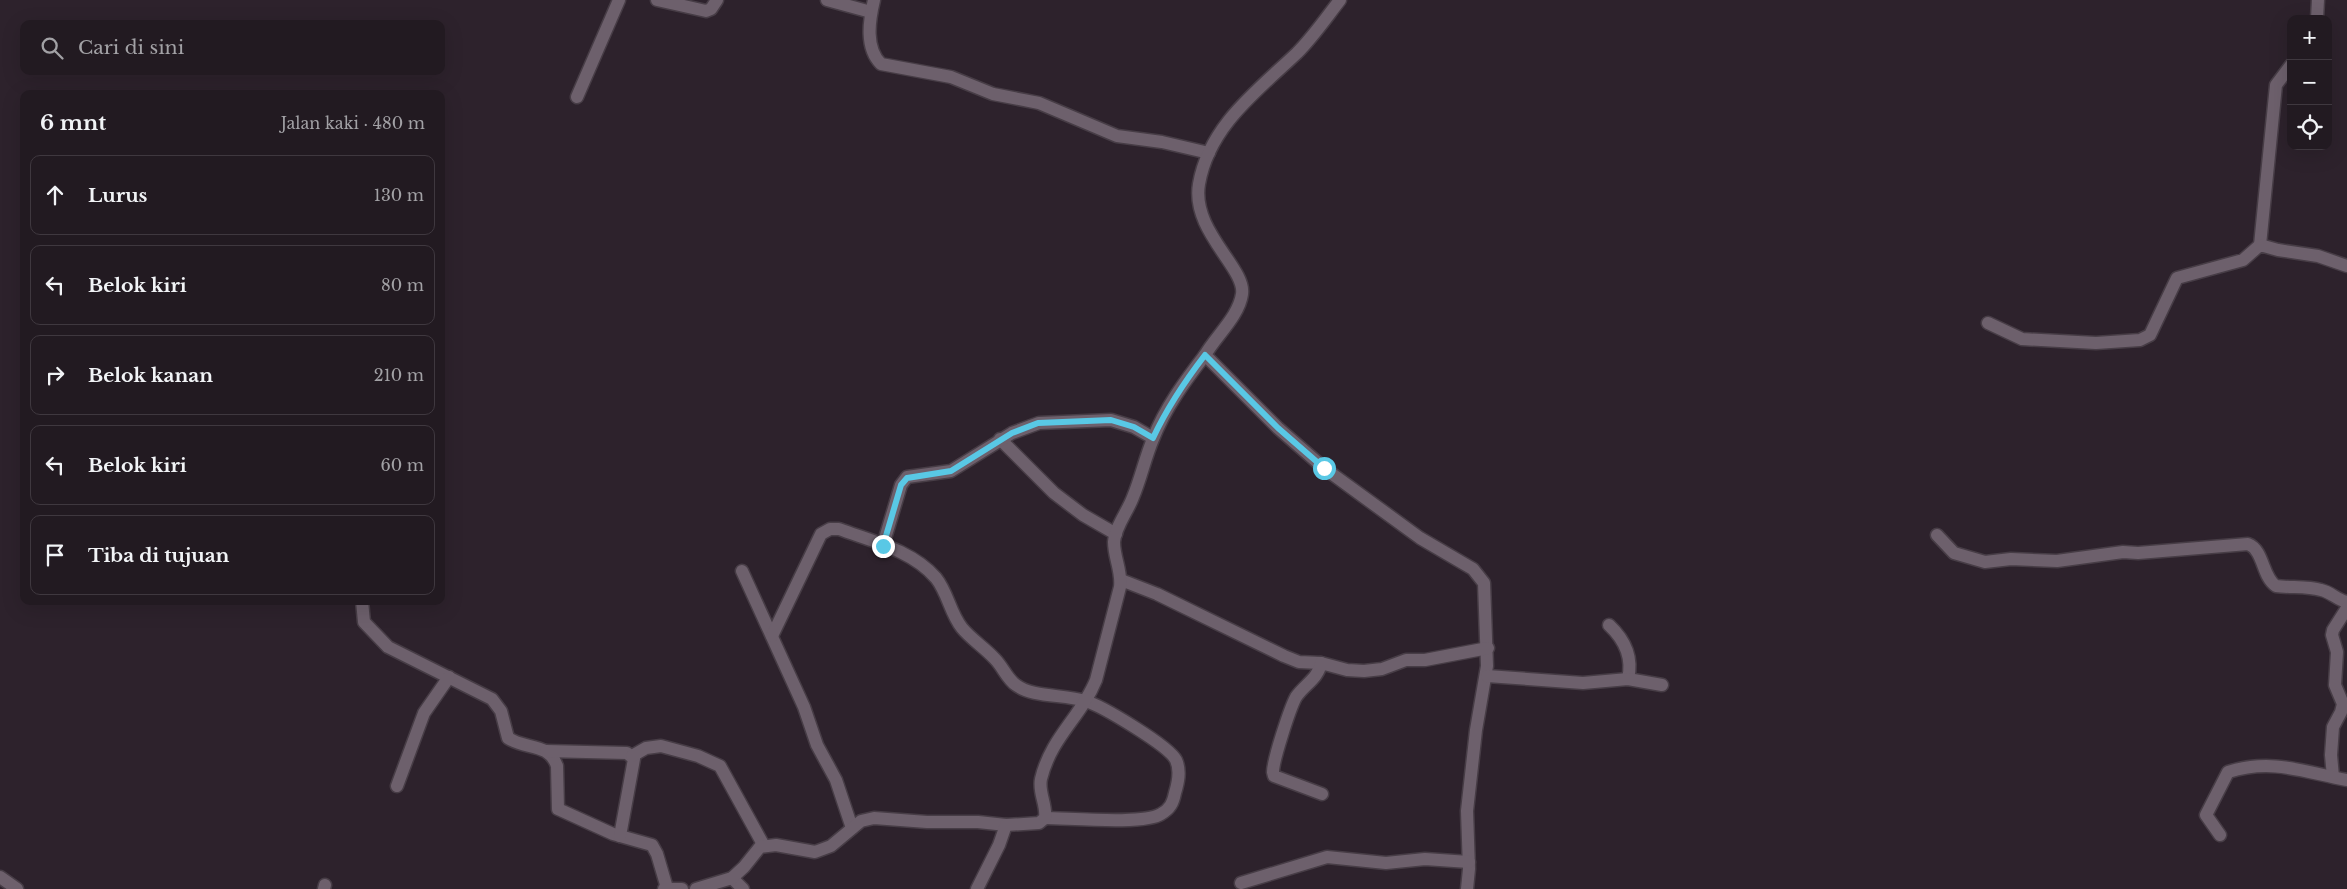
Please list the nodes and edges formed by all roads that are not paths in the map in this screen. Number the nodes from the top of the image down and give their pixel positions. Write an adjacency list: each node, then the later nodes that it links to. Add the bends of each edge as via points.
1 (619, 0): 10 (street)
2 (657, 0): 3 (street, via 706,11)
3 (717, 0)
4 (827, 0): 7 (street)
5 (1340, 0): 11 (street, via 1308,41 1230,119)
6 (2318, 0): 8 (street)
7 (872, 6): 11 (street, via 870,44 881,64 951,77 993,94 1039,104 1118,136)
8 (2317, 15)
9 (2287, 71): 12 (street, via 2276,86)
10 (577, 97)
11 (1209, 153): 15 (street, via 1199,184 1200,209 1209,233 1237,275 1242,293 1235,310)
12 (2260, 245): 13 (street, via 2318,256); 14 (street, via 2243,260 2177,278 2154,328 2146,338 2096,342 2022,339)
13 (2347, 266)
14 (1988, 323)
15 (1205, 355): 16 (street, via 1185,381); 28 (street, via 1278,428 1324,468 1420,538 1478,573 1484,582)
16 (1153, 438): 17 (street, via 1134,427 1111,420 1090,420 1038,423); 18 (street, via 1134,496)
17 (1000, 439): 18 (street, via 1054,493 1082,515); 20 (street, via 951,471 907,478 901,485)
18 (1116, 534): 22 (street)
19 (1937, 534): 23 (street, via 1954,553 1985,562 2057,561 2123,552 2248,544 2255,548 2268,578 2276,586 2314,588)
20 (883, 546): 27 (street, via 839,529 821,534); 34 (street, via 920,564 935,578 962,627 995,658 1014,684 1027,690)
21 (742, 571): 27 (street)
22 (1121, 580): 29 (street, via 1166,598 1284,656 1299,662); 34 (street, via 1096,680)
23 (2347, 602)
24 (362, 605): 31 (street, via 364,622 388,647)
25 (2347, 608): 37 (street, via 2333,630 2337,652 2335,685 2343,704 2333,727 2331,756)
26 (1609, 625): 32 (street, via 1626,645)
27 (772, 636): 43 (street, via 817,745 836,780)
28 (1488, 648): 29 (street, via 1425,660 1406,660 1354,672); 30 (street)
29 (1321, 663): 40 (street, via 1316,677 1297,696 1292,707 1273,772 1274,776)
30 (1487, 676): 32 (street, via 1583,683); 47 (street, via 1476,730 1467,811)
31 (449, 677): 35 (street, via 492,699 501,711 509,739); 39 (street, via 424,713)
32 (1628, 679): 33 (street)
33 (1662, 685)
34 (1086, 701): 41 (street, via 1065,727 1048,760 1041,784); 41 (street, via 1155,740 1172,755 1179,774 1171,807 1160,816 1142,820)
35 (546, 751): 36 (street, via 627,753); 45 (street, via 557,766 558,809)
36 (632, 756): 45 (street); 46 (street, via 646,748 661,746 720,766)
37 (2334, 777): 38 (street); 44 (street, via 2292,766 2268,765 2228,772 2206,815)
38 (2347, 780)
39 (397, 786)
40 (1322, 794)
41 (1045, 818): 42 (street, via 1039,823)
42 (1006, 825): 43 (street, via 874,818 861,821); 56 (street)
43 (852, 828): 46 (street, via 831,846 815,852)
44 (2220, 835)
45 (620, 836): 51 (street, via 652,845)
46 (764, 846): 49 (street, via 757,849)
47 (1469, 862): 50 (street, via 1425,859 1386,862 1327,857); 57 (street)
48 (0, 876): 52 (street)
49 (732, 878): 54 (street); 55 (street)
50 (1241, 883)
51 (665, 888): 53 (street)
52 (17, 889)
53 (682, 889)
54 (696, 889)
55 (743, 889)
56 (977, 889)
57 (1466, 889)

